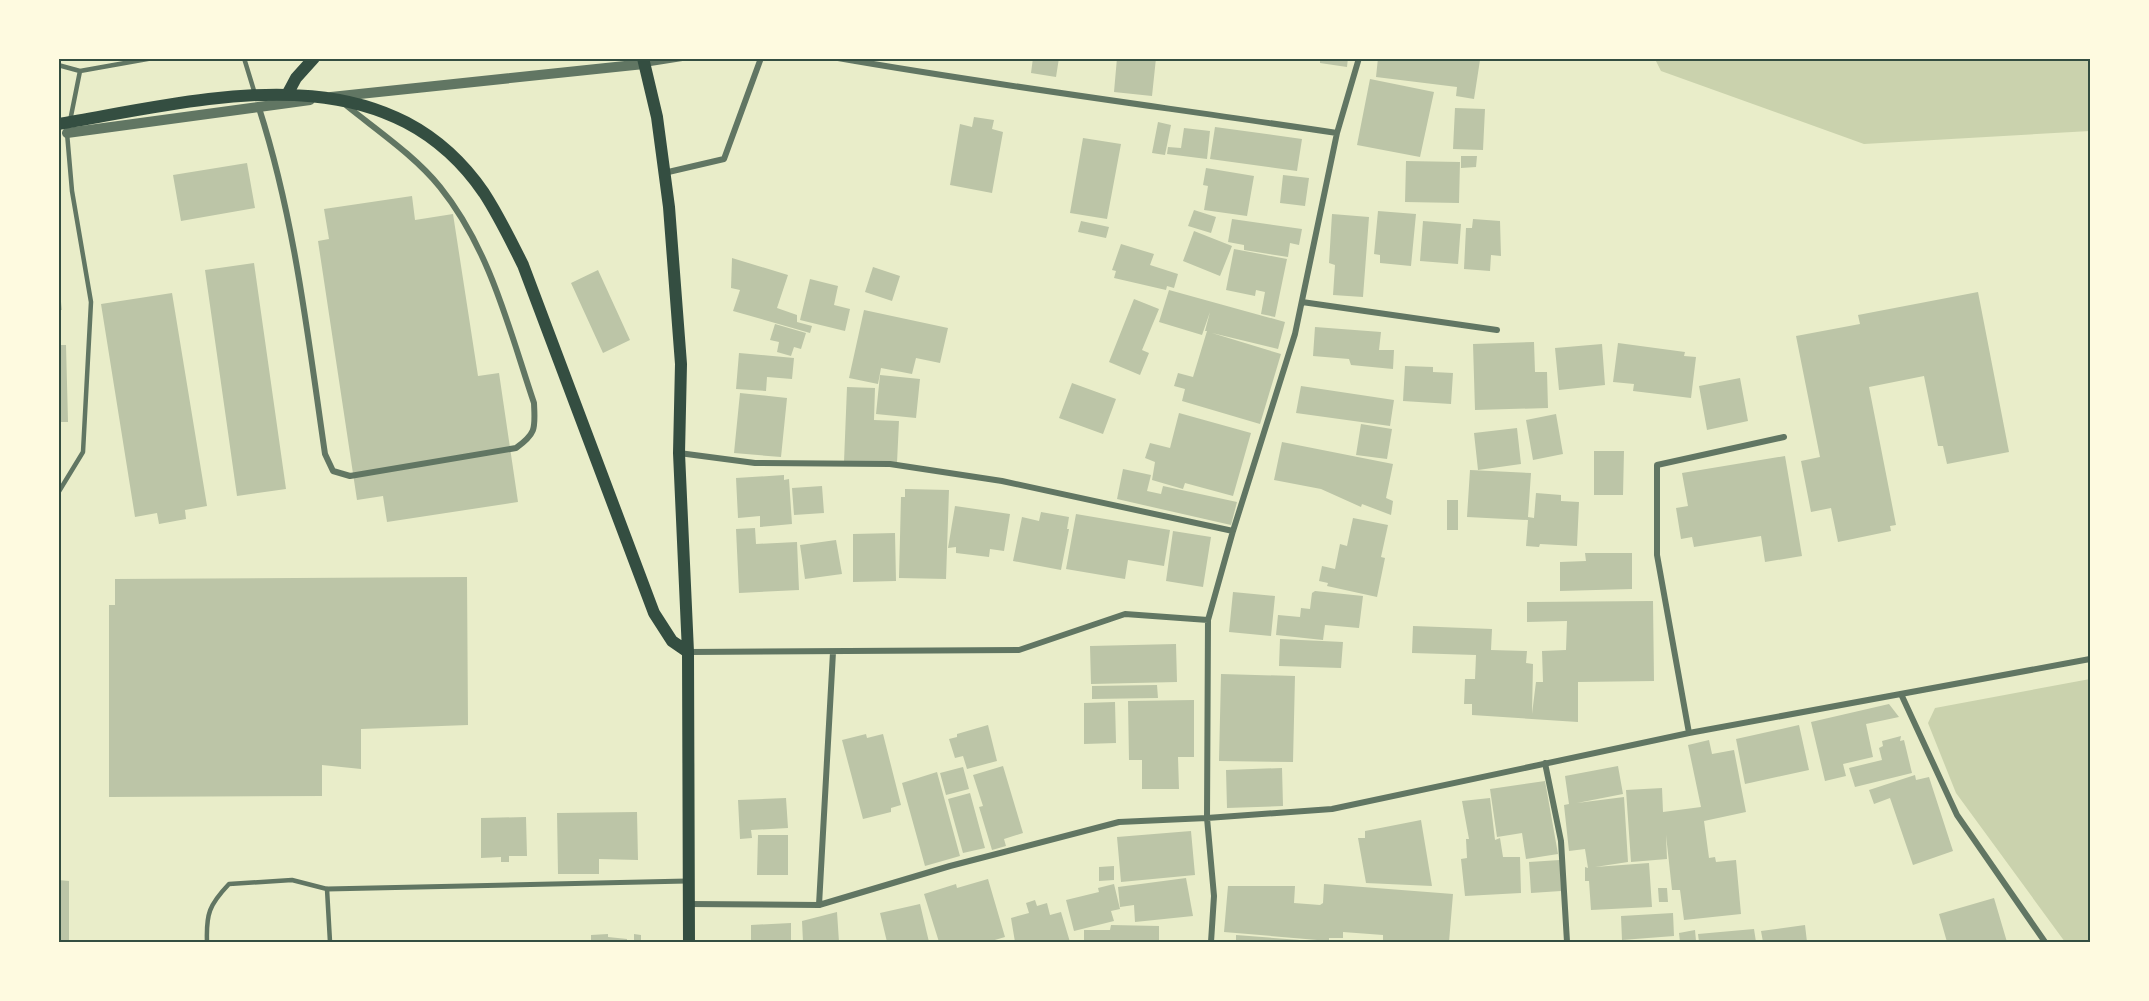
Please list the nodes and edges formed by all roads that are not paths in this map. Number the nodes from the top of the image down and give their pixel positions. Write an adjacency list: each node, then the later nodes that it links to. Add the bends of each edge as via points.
1 (153, 58): 10 (lane)
2 (244, 58): 13 (lane)
3 (314, 58): 11 (main road)
4 (682, 58): 8 (street)
5 (761, 58): 16 (street, via 724,159)
6 (838, 58): 15 (street, via 1011,88)
7 (1359, 58): 15 (street)
8 (644, 61): 12 (street, via 589,72); 16 (main road)
9 (58, 65): 10 (lane)
10 (80, 71): 14 (lane)
11 (288, 93): 14 (main road, via 210,99); 24 (main road, via 365,106 399,120 431,138 483,192 523,266 654,613 672,641)
12 (336, 96): 13 (street); 13 (street, via 439,186 485,261 534,403 532,437 516,448 350,476 333,471 326,454 296,261 277,168)
13 (259, 108): 14 (street)
14 (63, 129): 21 (lane, via 91,302 83,452)
15 (1337, 133): 17 (street)
16 (664, 173): 20 (main road, via 681,364)
17 (1302, 302): 18 (street); 22 (street)
18 (1497, 330)
19 (1785, 437): 28 (street, via 1657,465 1657,555)
20 (679, 453): 22 (street, via 755,463 890,464 1002,481); 24 (main road)
21 (58, 494)
22 (1233, 531): 23 (street)
23 (1208, 620): 25 (street, via 1125,614 1019,651); 30 (street)
24 (688, 652): 25 (street); 31 (main road)
25 (833, 652): 34 (street)
26 (2091, 659): 27 (street)
27 (1901, 694): 28 (street); 40 (street, via 1957,815)
28 (1689, 733): 29 (street)
29 (1545, 763): 30 (street, via 1332,809); 39 (street, via 1561,841)
30 (1207, 819): 34 (street, via 1119,822); 38 (street, via 1214,896)
31 (687, 881): 32 (street); 33 (main road)
32 (327, 889): 35 (lane, via 292,880 229,884 212,902 206,920); 36 (lane)
33 (688, 904): 34 (street); 37 (main road)
34 (819, 905)
35 (207, 942)
36 (330, 942)
37 (689, 942)
38 (1211, 942)
39 (1567, 942)
40 (2044, 942)

